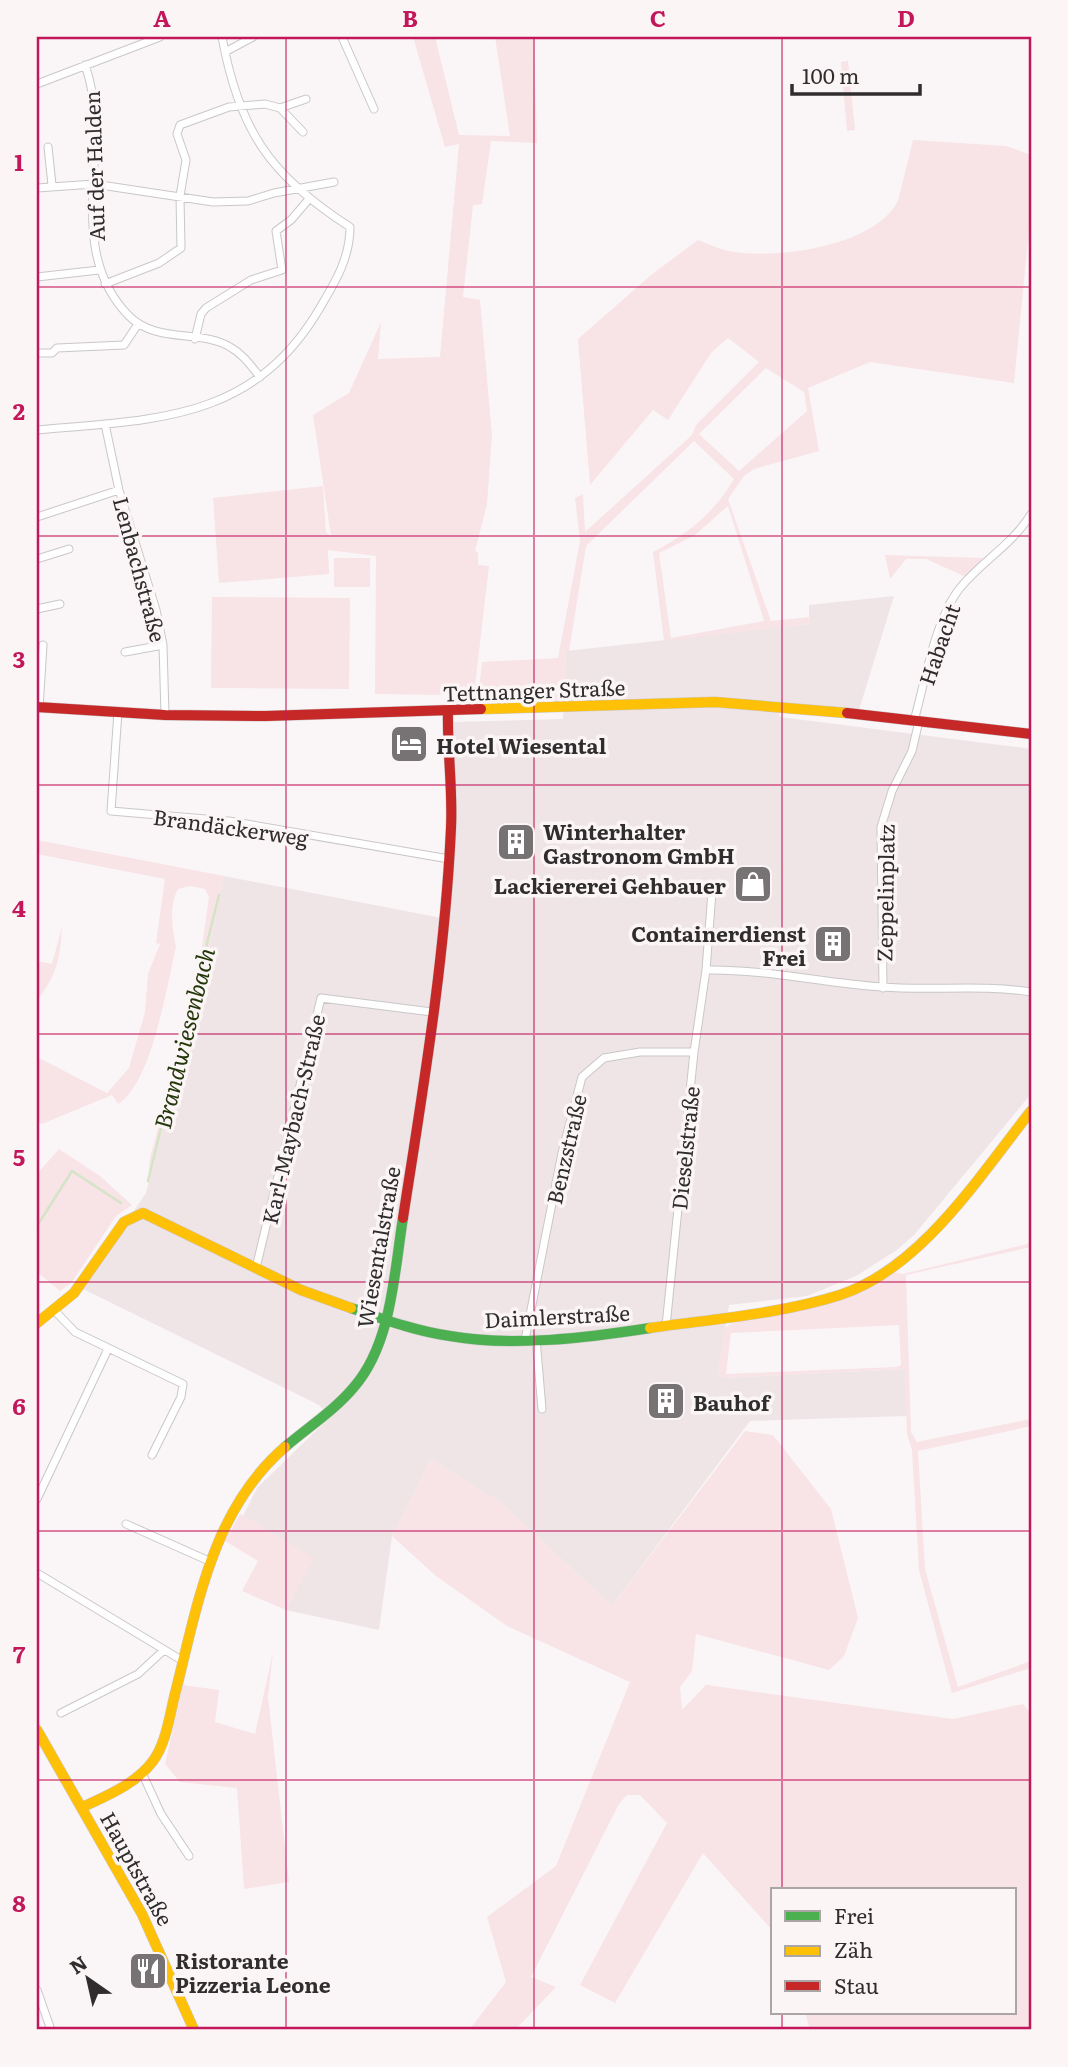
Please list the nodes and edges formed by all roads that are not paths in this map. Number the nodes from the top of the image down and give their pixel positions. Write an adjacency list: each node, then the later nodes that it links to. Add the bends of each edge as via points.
1 (160, 37): 6 (street)
2 (222, 37): 5 (street)
3 (253, 37): 5 (street)
4 (342, 37): 11 (street)
5 (225, 52): 9 (street)
6 (85, 65): 7 (street); 15 (street, Auf der Halden, via 96,115)
7 (37, 85)
8 (306, 99): 10 (street)
9 (242, 108): 10 (street, via 265,104); 18 (street, via 259,146); 19 (street, via 229,107 180,125 177,134 186,160)
10 (280, 108): 12 (street)
11 (374, 109)
12 (303, 132)
13 (48, 146): 16 (street)
14 (334, 182): 18 (street)
15 (94, 184): 16 (street); 19 (street); 21 (street, Auf der Halden, via 91,228)
16 (52, 186): 17 (street)
17 (37, 188)
18 (299, 190): 19 (street, via 248,201 213,202); 20 (street)
19 (180, 196): 23 (street, via 181,248 159,263)
20 (309, 199): 25 (street, via 276,231 282,270 251,281 206,308); 27 (street, via 350,227 347,254 309,327 285,357)
21 (99, 270): 22 (street); 23 (street, Auf der Halden)
22 (37, 277)
23 (105, 284): 24 (street, Auf der Halden)
24 (138, 324): 25 (street, Auf der Halden, via 165,335); 26 (street, via 124,345)
25 (195, 339): 27 (street, Auf der Halden, via 230,346)
26 (37, 353)
27 (260, 377): 28 (street, via 213,405)
28 (105, 424): 29 (street); 30 (street, Lenbachstraße)
29 (37, 430)
30 (119, 490): 32 (street); 38 (street, Lenbachstraße)
31 (1031, 514): 44 (street, Habacht, via 952,598)
32 (37, 517)
33 (69, 549): 34 (street)
34 (37, 559)
35 (60, 604): 36 (street)
36 (37, 610)
37 (43, 645): 40 (street)
38 (163, 645): 39 (street); 43 (street, Lenbachstraße)
39 (125, 652)
40 (38, 708): 42 (street, Tettnanger Straße)
41 (448, 711): 43 (street, Tettnanger Straße); 44 (street, Tettnanger Straße, via 715,702); 46 (street, Wiesentalstraße)
42 (118, 712): 43 (street, Tettnanger Straße); 46 (street, Brandäckerweg, via 111,811 229,821)
43 (165, 715)
44 (917, 721): 45 (street, Tettnanger Straße); 49 (street, Zeppelinplatz, via 912,751 881,827)
45 (1031, 734)
46 (449, 859): 51 (street, Wiesentalstraße)
47 (712, 892): 48 (street, Dieselstraße)
48 (706, 970): 49 (street); 52 (street, Dieselstraße)
49 (883, 988): 50 (street, via 984,986)
50 (1031, 992)
51 (432, 1012): 54 (street, Karl-Maybach-Straße, via 321,998); 56 (street, Wiesentalstraße)
52 (694, 1052): 58 (street, Dieselstraße); 59 (street, Benzstraße, via 640,1052 604,1058 582,1076 562,1153)
53 (1031, 1111): 58 (street, Daimlerstraße, via 942,1223 879,1275 842,1294 808,1304)
54 (256, 1268): 55 (street, Daimlerstraße, via 150,1214 137,1214 116,1230 74,1293); 56 (street, Daimlerstraße)
55 (55, 1311): 57 (street, Daimlerstraße); 60 (street, via 75,1332)
56 (384, 1321): 59 (street, Daimlerstraße, via 452,1337); 65 (street, Wiesentalstraße, via 371,1362 354,1388 268,1462 231,1513)
57 (37, 1323)
58 (666, 1326): 59 (street, Daimlerstraße)
59 (531, 1340): 61 (street, Benzstraße)
60 (108, 1349): 62 (street, via 183,1384); 63 (street)
61 (542, 1409)
62 (152, 1455)
63 (37, 1499)
64 (126, 1524): 65 (street)
65 (209, 1561): 68 (street, Wiesentalstraße)
66 (37, 1573): 67 (street)
67 (164, 1650): 68 (street); 69 (street, via 138,1674)
68 (183, 1661): 71 (street, Wiesentalstraße, via 160,1750)
69 (61, 1713)
70 (38, 1735): 72 (street, Hauptstraße)
71 (143, 1775): 72 (street); 73 (street, via 161,1814)
72 (83, 1807): 76 (street, Hauptstraße, via 151,1930)
73 (189, 1856)
74 (37, 1990): 75 (street)
75 (51, 2030)
76 (194, 2030)

